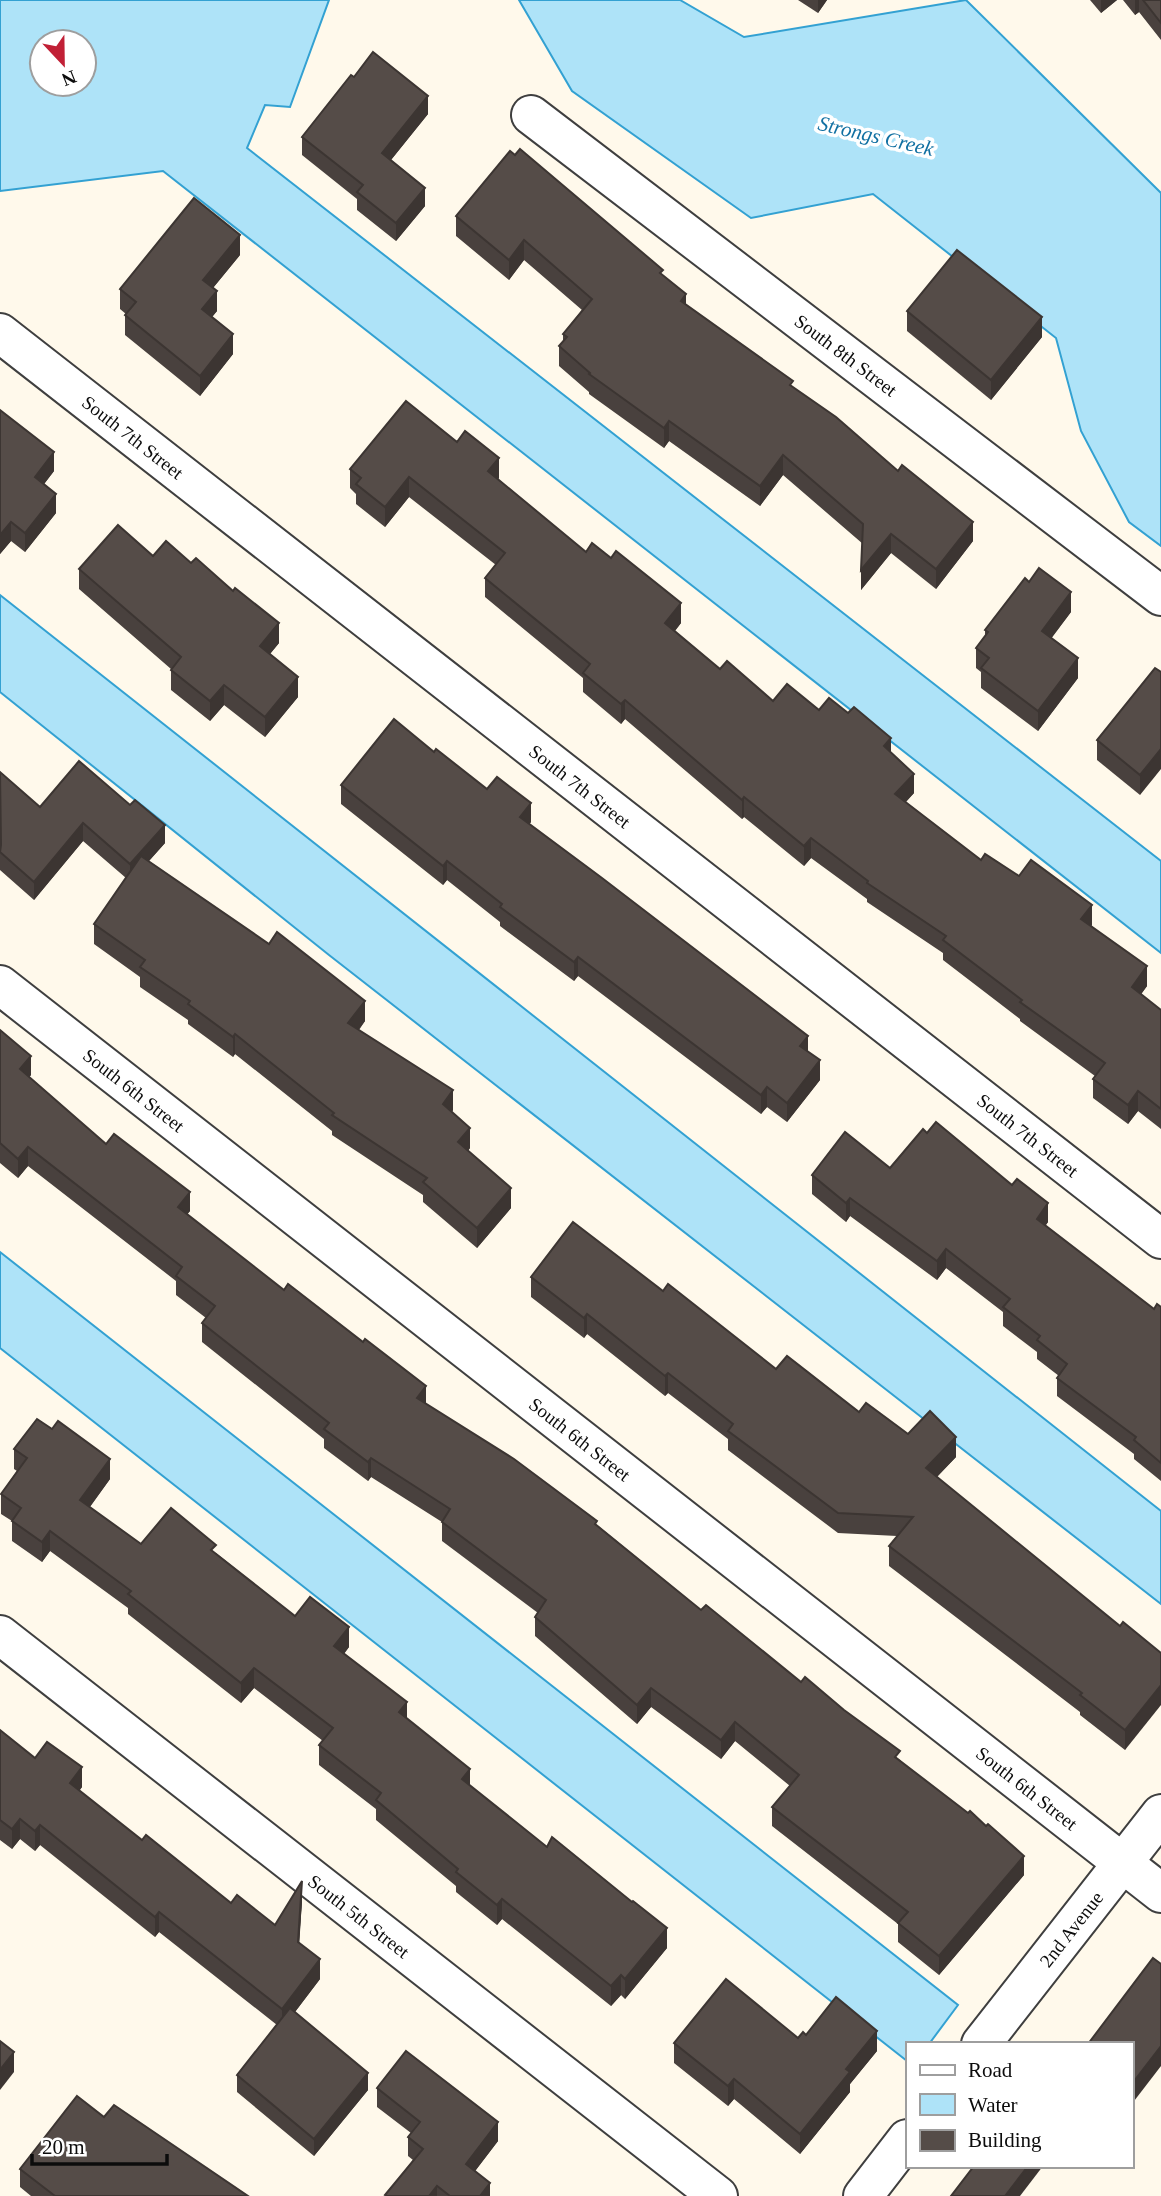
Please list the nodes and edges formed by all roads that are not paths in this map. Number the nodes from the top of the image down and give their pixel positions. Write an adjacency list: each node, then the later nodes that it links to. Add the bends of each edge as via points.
1 (531, 115): 3 (street, South 8th Street)
2 (0, 333): 5 (street, South 7th Street)
3 (1161, 596)
4 (0, 985): 8 (street, South 6th Street)
5 (1161, 1239)
6 (0, 1635): 12 (street, South 5th Street)
7 (1161, 1814): 8 (street, 2nd Avenue)
8 (1122, 1863): 9 (street, South 6th Street); 10 (street, 2nd Avenue)
9 (1161, 1893)
10 (983, 2042)
11 (906, 2140): 13 (street)
12 (718, 2196)
13 (863, 2196)

